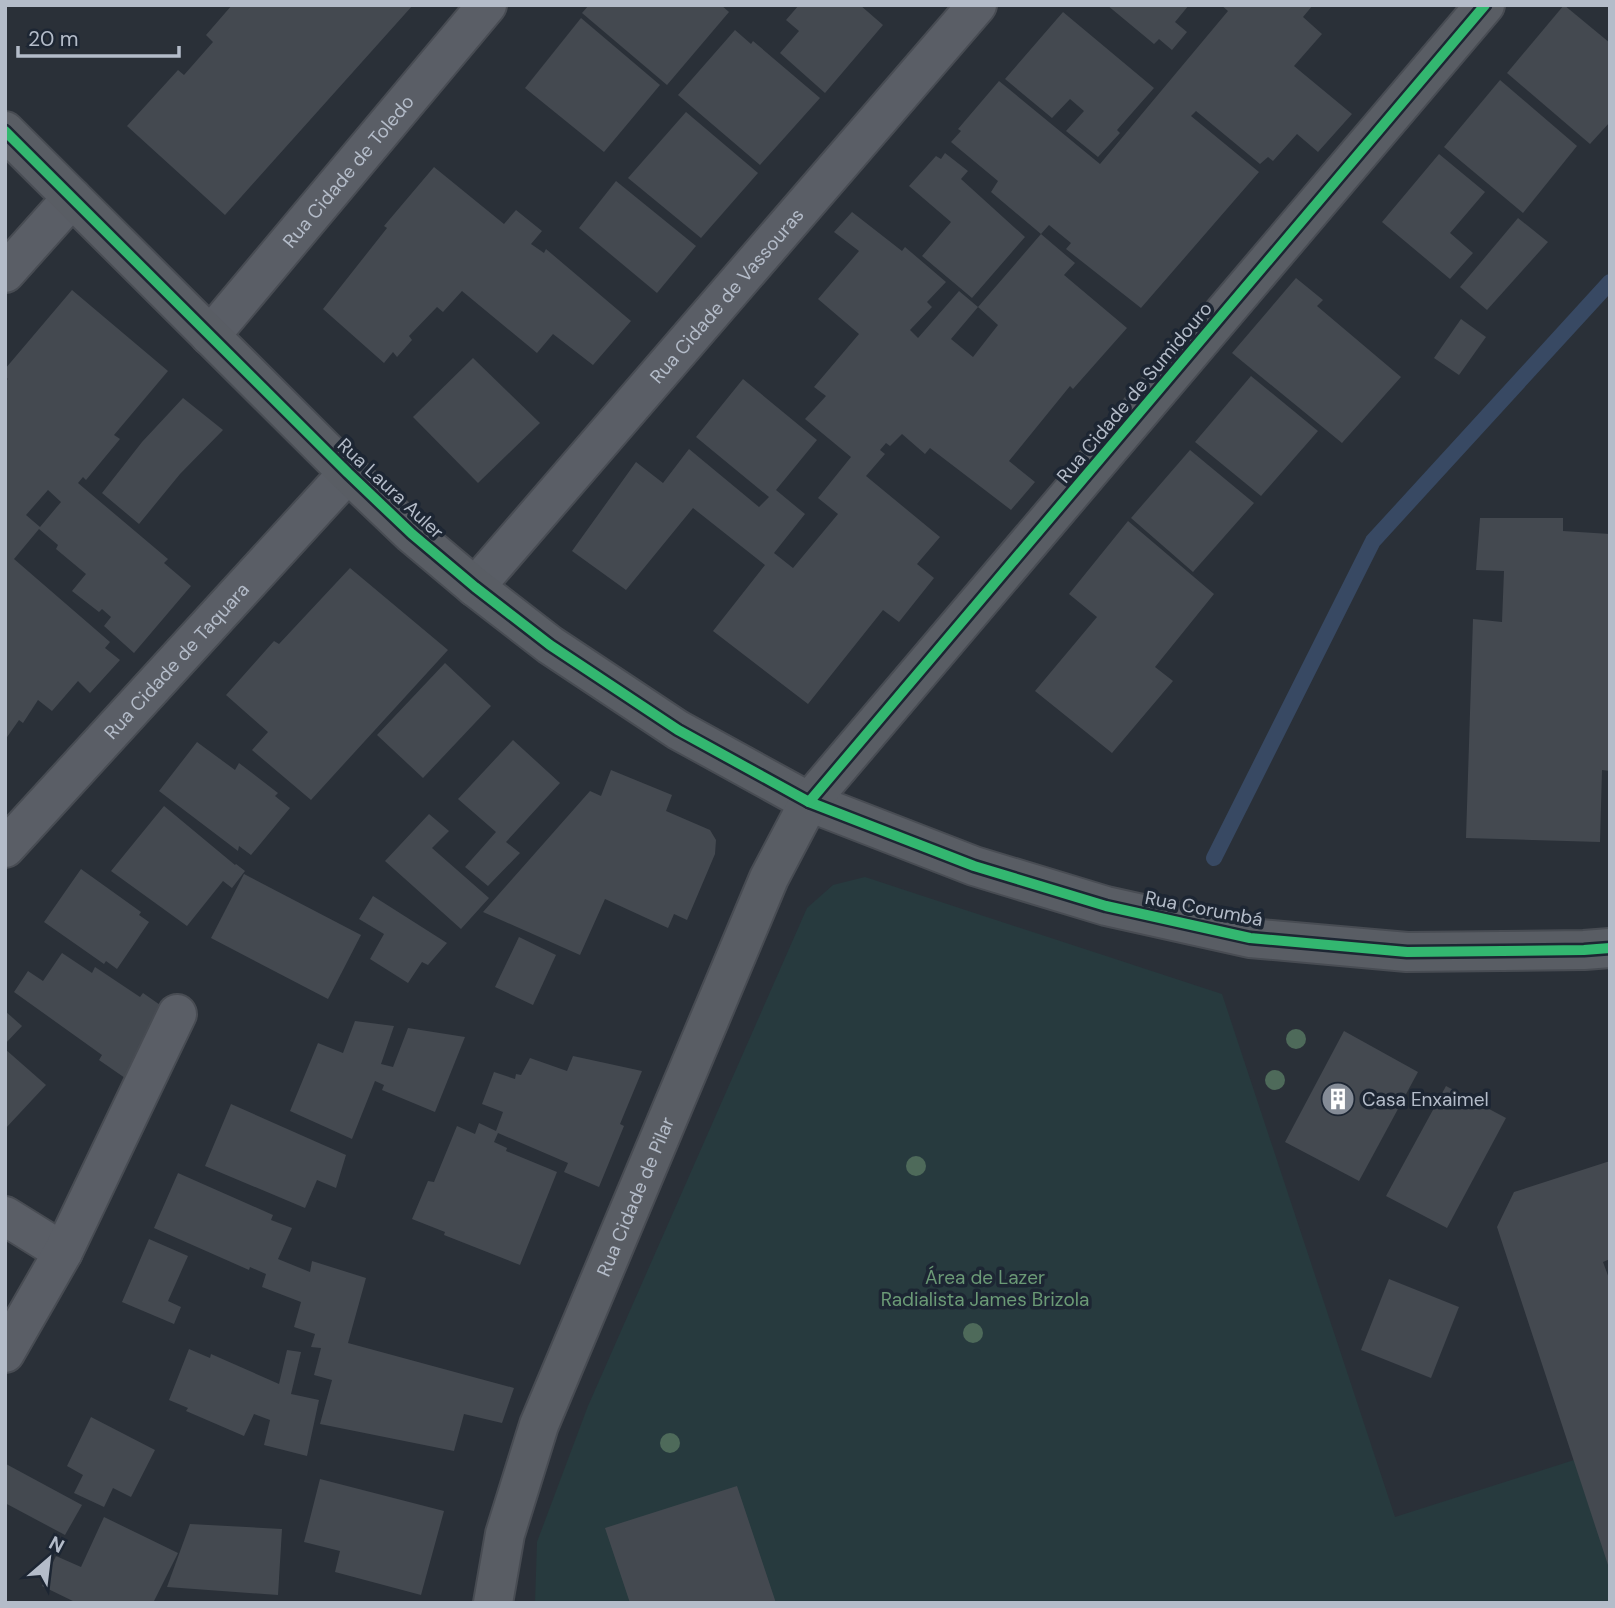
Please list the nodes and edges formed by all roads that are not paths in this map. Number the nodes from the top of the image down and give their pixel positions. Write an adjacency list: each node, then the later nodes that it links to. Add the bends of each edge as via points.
1 (487, 5): 7 (street, Rua Cidade de Toledo)
2 (977, 5): 9 (street, Rua Cidade de Vassouras)
3 (1485, 5): 10 (street, Rua Cidade de Sumidouro)
4 (5, 131): 5 (street, Rua Laura Auler)
5 (72, 198): 6 (street); 7 (street, Rua Laura Auler)
6 (5, 273)
7 (210, 336): 8 (street, Rua Laura Auler)
8 (348, 473): 9 (street, Rua Laura Auler); 11 (street, Rua Cidade de Taquara)
9 (475, 587): 10 (street, Rua Laura Auler, via 550,645 678,730)
10 (809, 802): 12 (street, Rua Corumbá, via 974,866 1106,906 1250,938 1408,952); 17 (street, Rua Cidade de Pilar, via 769,878 539,1425 505,1534)
11 (5, 848)
12 (1610, 948)
13 (177, 1014): 15 (street)
14 (5, 1216): 15 (street)
15 (63, 1252): 16 (street)
16 (5, 1353)
17 (494, 1603)

